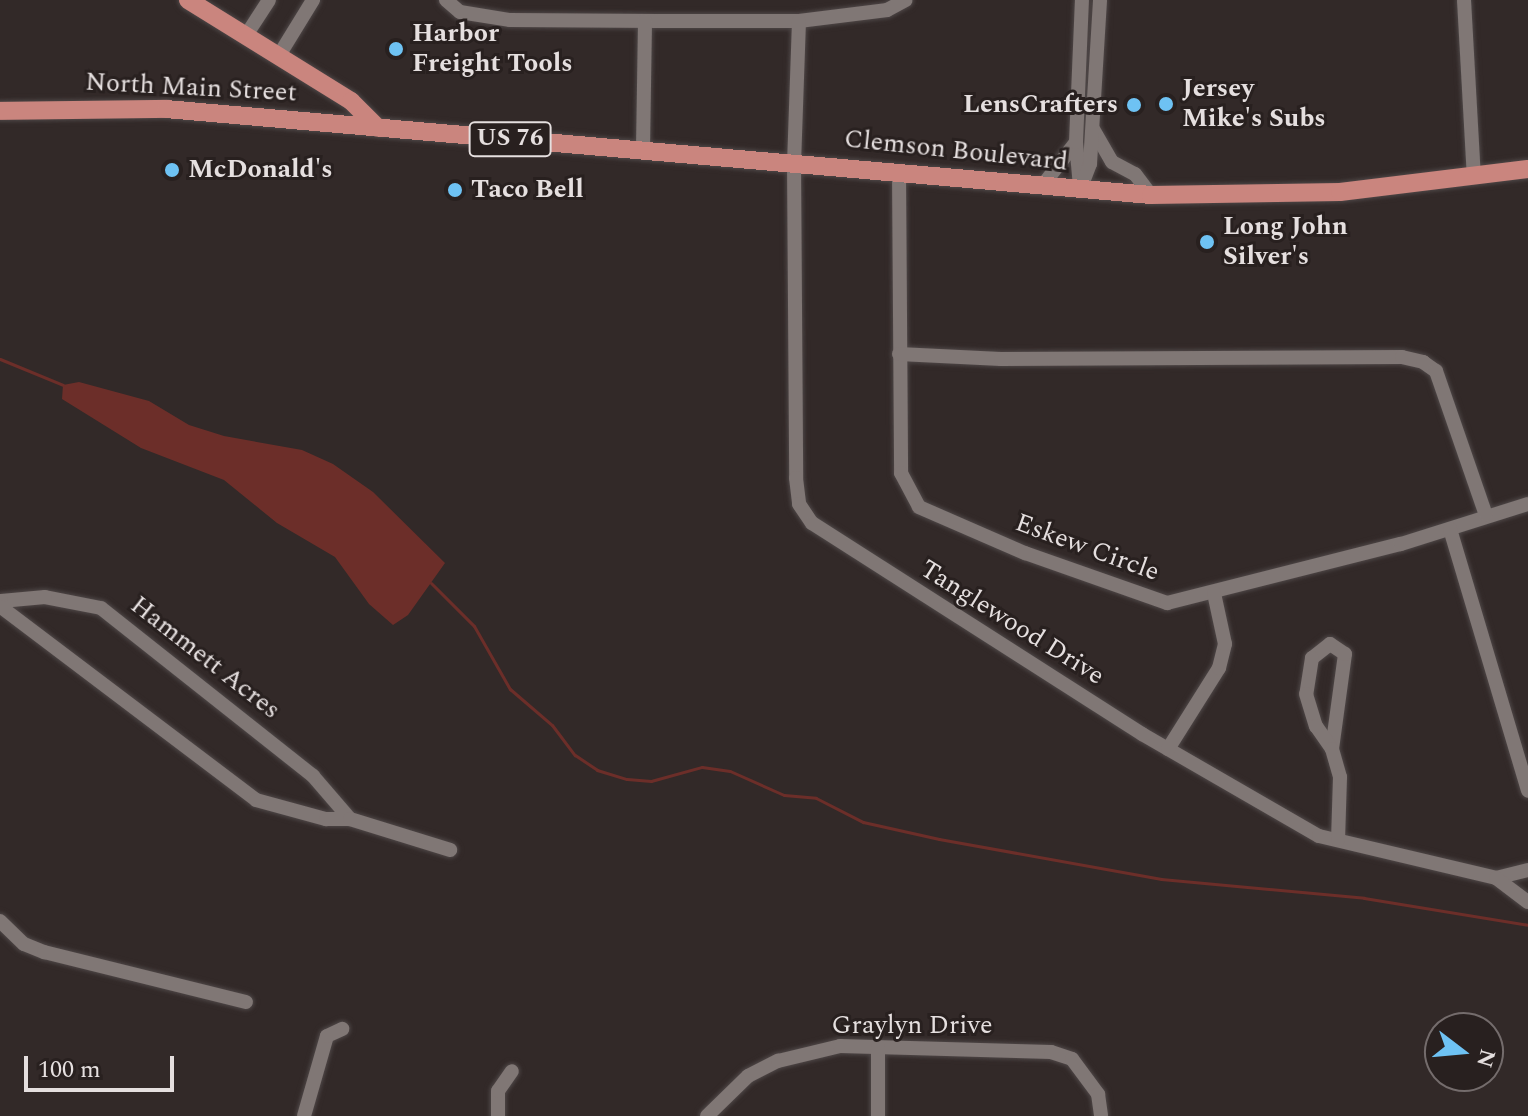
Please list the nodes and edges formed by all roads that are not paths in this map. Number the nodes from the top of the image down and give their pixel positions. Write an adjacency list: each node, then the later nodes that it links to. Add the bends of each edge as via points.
1 (188, 0): 11 (main road)
2 (269, 0): 11 (street)
3 (313, 0): 12 (street)
4 (446, 0): 9 (street, via 460,12 510,20)
5 (906, 0): 10 (street, via 887,10)
6 (1082, 0): 16 (street)
7 (1100, 0): 15 (street)
8 (1464, 0): 21 (street)
9 (645, 21): 10 (street); 17 (street)
10 (799, 21): 18 (street, Tanglewood Drive)
11 (245, 37): 12 (main road)
12 (278, 57): 14 (main road, via 351,101)
13 (0, 111): 14 (main road, North Main Street, via 166,109)
14 (378, 128): 17 (main road, Clemson Boulevard / US 76)
15 (1093, 129): 23 (street, via 1090,164); 24 (street, via 1112,162 1135,174)
16 (1076, 142): 22 (street); 23 (street)
17 (643, 149): 18 (main road, Clemson Boulevard / US 76)
18 (794, 161): 19 (main road, Clemson Boulevard / US 76); 31 (street, Tanglewood Drive, via 799,504 812,523)
19 (899, 171): 22 (main road, Clemson Boulevard / US 76); 25 (street, Eskew Circle)
20 (1527, 171): 21 (main road, Clemson Boulevard / US 76)
21 (1474, 177): 24 (main road, Clemson Boulevard / US 76, via 1312,194)
22 (1043, 185): 23 (main road, Clemson Boulevard / US 76)
23 (1080, 190): 24 (main road, Clemson Boulevard / US 76)
24 (1151, 195)
25 (899, 354): 27 (street, via 1001,359 1402,357 1423,362 1436,371); 29 (street, Eskew Circle, via 901,473 919,507 1025,553 1167,603)
26 (1528, 504): 27 (street, Eskew Circle)
27 (1486, 515): 28 (street, Eskew Circle)
28 (1450, 529): 29 (street, Eskew Circle); 33 (street)
29 (1214, 593): 31 (street, via 1225,644 1219,668)
30 (1, 601): 34 (street, Hammett Acres, via 1,607 256,800 326,819); 34 (street, Hammett Acres, via 45,597 101,608 313,776)
31 (1168, 749): 35 (street, Tanglewood Drive, via 1319,836)
32 (1332, 749): 32 (street, via 1345,654 1330,644 1319,647 1312,658 1306,694 1316,726); 35 (street, via 1343,799)
33 (1528, 791)
34 (350, 819): 36 (street, Hammett Acres)
35 (1338, 840): 38 (street, Tanglewood Drive)
36 (450, 850)
37 (1528, 870): 38 (street, Tanglewood Drive)
38 (1496, 878): 39 (street)
39 (1528, 902)
40 (0, 921): 41 (street, via 24,944 44,952)
41 (246, 1002)
42 (342, 1029): 45 (street, via 327,1036)
43 (878, 1047): 47 (street, Graylyn Drive, via 840,1046 778,1061 748,1076); 48 (street); 49 (street, Graylyn Drive, via 1051,1052 1072,1059 1098,1094)
44 (512, 1071): 46 (street, via 498,1091)
45 (304, 1116)
46 (498, 1116)
47 (707, 1116)
48 (878, 1116)
49 (1101, 1116)

